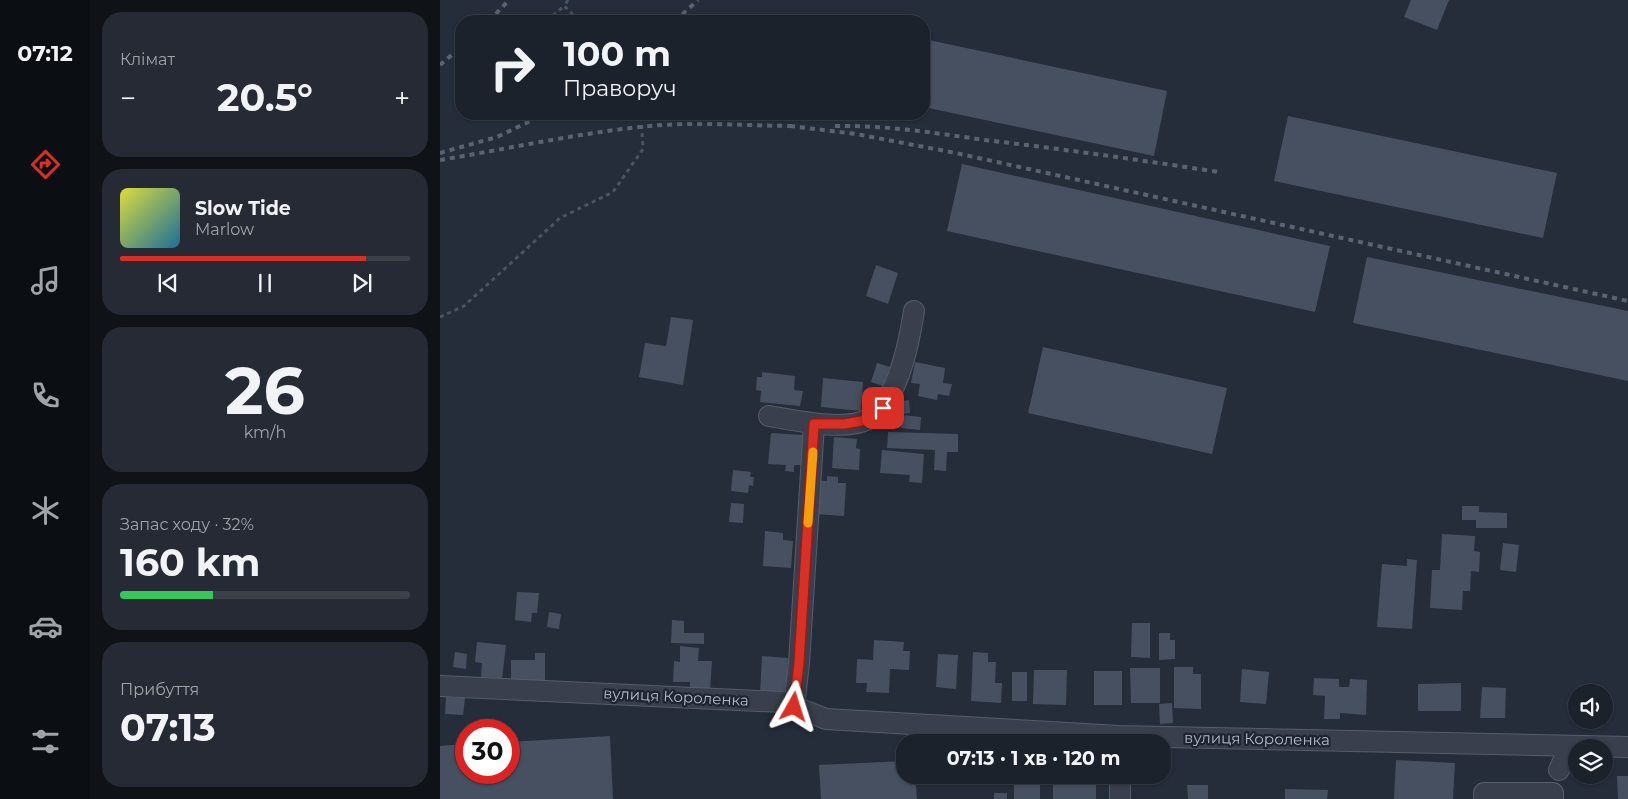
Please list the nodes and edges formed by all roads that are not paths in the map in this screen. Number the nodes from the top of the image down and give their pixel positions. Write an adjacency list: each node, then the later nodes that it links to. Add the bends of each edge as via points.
1 (914, 311): 3 (street, via 910,337 897,378 883,408 867,420)
2 (769, 416): 3 (street)
3 (814, 424): 5 (street)
4 (440, 686): 5 (street, вулиця Короленка, via 782,702)
5 (794, 707): 6 (street, вулиця Короленка, via 826,718)
6 (1050, 734)
7 (1171, 740): 8 (street, вулиця Короленка)
8 (1568, 746)
9 (1613, 747): 10 (street, вулиця Короленка)
10 (1628, 747)
11 (1568, 750): 12 (street)
12 (1559, 770)
13 (1120, 784): 14 (street)
14 (1120, 799)
15 (1484, 799): 16 (street, via 1484,793 1553,793)
16 (1553, 799)

